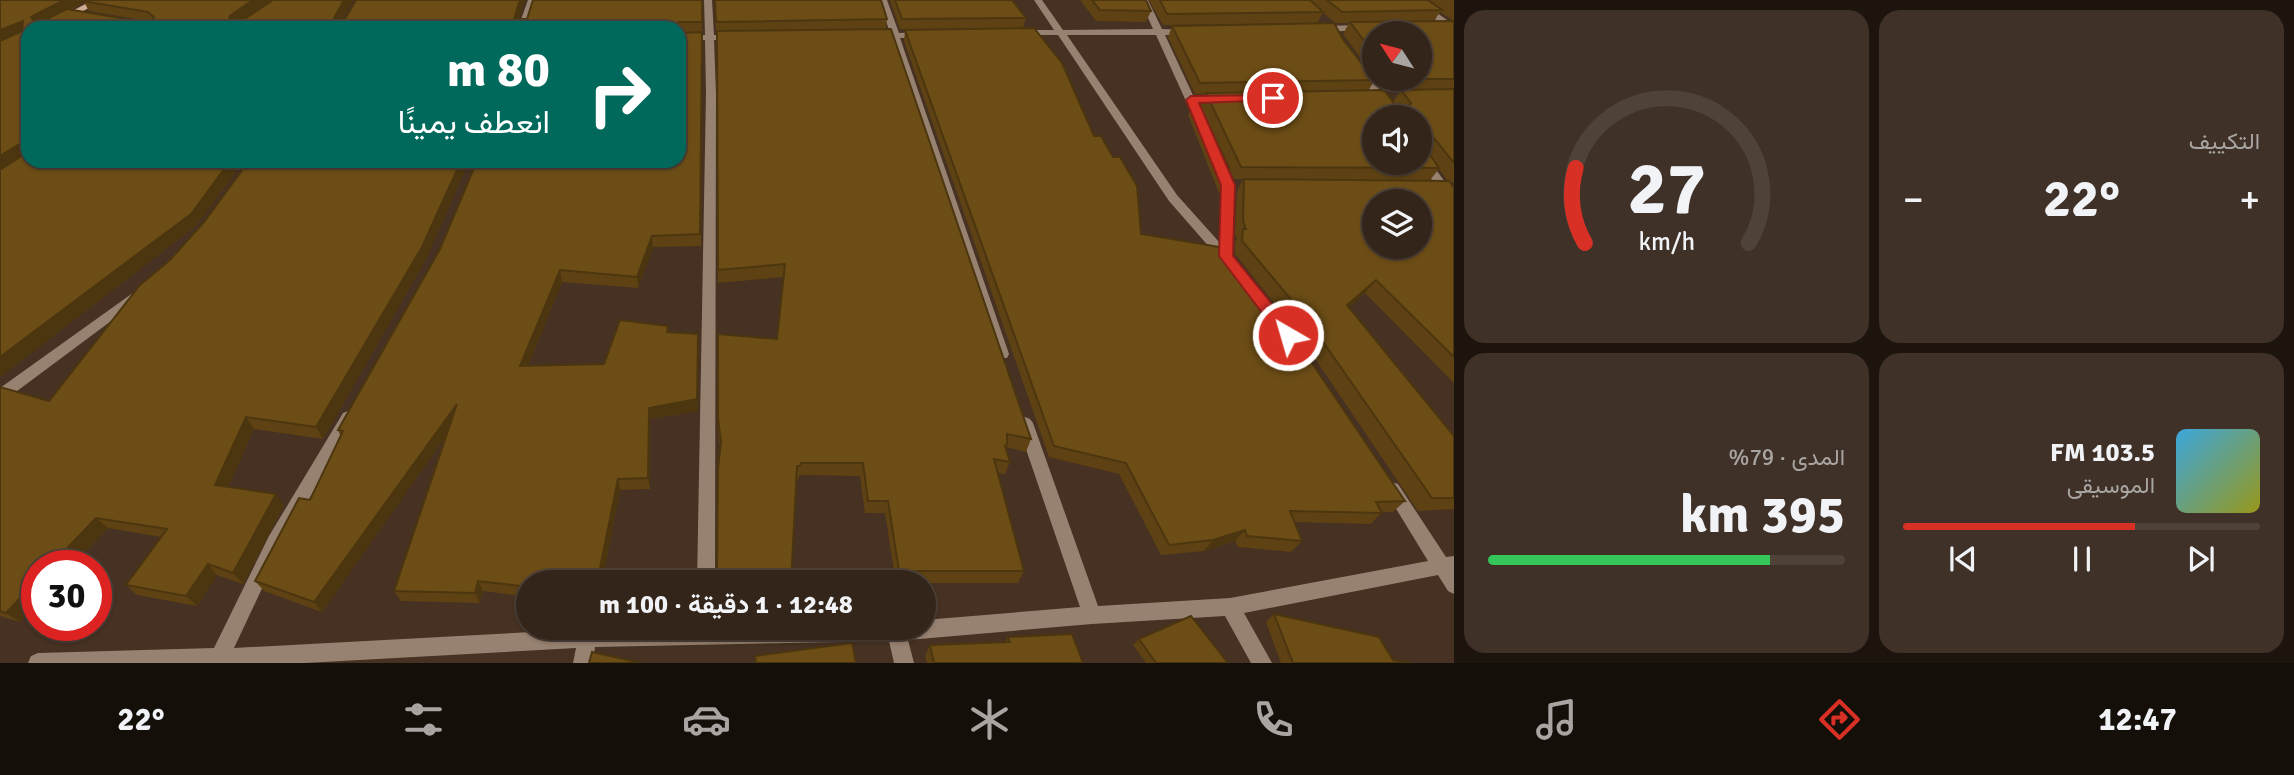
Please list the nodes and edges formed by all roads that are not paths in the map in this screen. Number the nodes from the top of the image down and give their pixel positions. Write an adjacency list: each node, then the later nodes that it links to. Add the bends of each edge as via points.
1 (100, 0): 8 (street)
2 (532, 0): 12 (street)
3 (708, 0): 25 (street)
4 (883, 0): 22 (street)
5 (1038, 0): 20 (street)
6 (1144, 0): 18 (street)
7 (1413, 0): 14 (street)
8 (74, 14): 10 (street); 11 (street)
9 (1316, 14): 17 (street)
10 (87, 16)
11 (59, 21)
12 (524, 21)
13 (1438, 27): 14 (street)
14 (1453, 27)
15 (1362, 28): 17 (street)
16 (1306, 29): 17 (street)
17 (1333, 29): 28 (street)
18 (1158, 32): 19 (street); 20 (street); 34 (street)
19 (1198, 32)
20 (1060, 33): 21 (street); 44 (street, via 1173,198)
21 (1005, 34)
22 (896, 35): 23 (street); 24 (street); 47 (street)
23 (937, 35)
24 (869, 36)
25 (711, 37): 26 (street); 27 (street); 53 (street)
26 (750, 37)
27 (686, 38)
28 (1339, 39)
29 (1352, 59): 31 (street)
30 (1368, 96): 31 (street)
31 (1381, 96): 32 (street); 35 (street)
32 (1394, 96)
33 (1205, 99): 34 (street)
34 (1191, 100): 36 (street)
35 (1387, 105)
36 (1207, 137)
37 (1213, 149): 39 (street)
38 (1432, 170): 42 (street)
39 (1228, 185): 40 (street); 44 (street)
40 (1241, 186)
41 (1429, 188): 42 (street)
42 (1448, 188): 43 (street)
43 (1454, 202)
44 (1226, 256): 45 (street)
45 (1242, 276)
46 (148, 287): 48 (street)
47 (1007, 370)
48 (0, 396)
49 (359, 397): 61 (street, via 275,542)
50 (1020, 407): 56 (street)
51 (1382, 474): 52 (street)
52 (1448, 565): 54 (street); 55 (street)
53 (706, 570)
54 (1454, 585)
55 (1230, 607): 56 (street); 65 (street)
56 (1092, 615): 57 (street)
57 (936, 629)
58 (555, 640): 61 (street)
59 (587, 640): 63 (street)
60 (898, 640): 64 (street)
61 (219, 661): 62 (street)
62 (38, 663)
63 (583, 663)
64 (904, 663)
65 (1262, 663)

